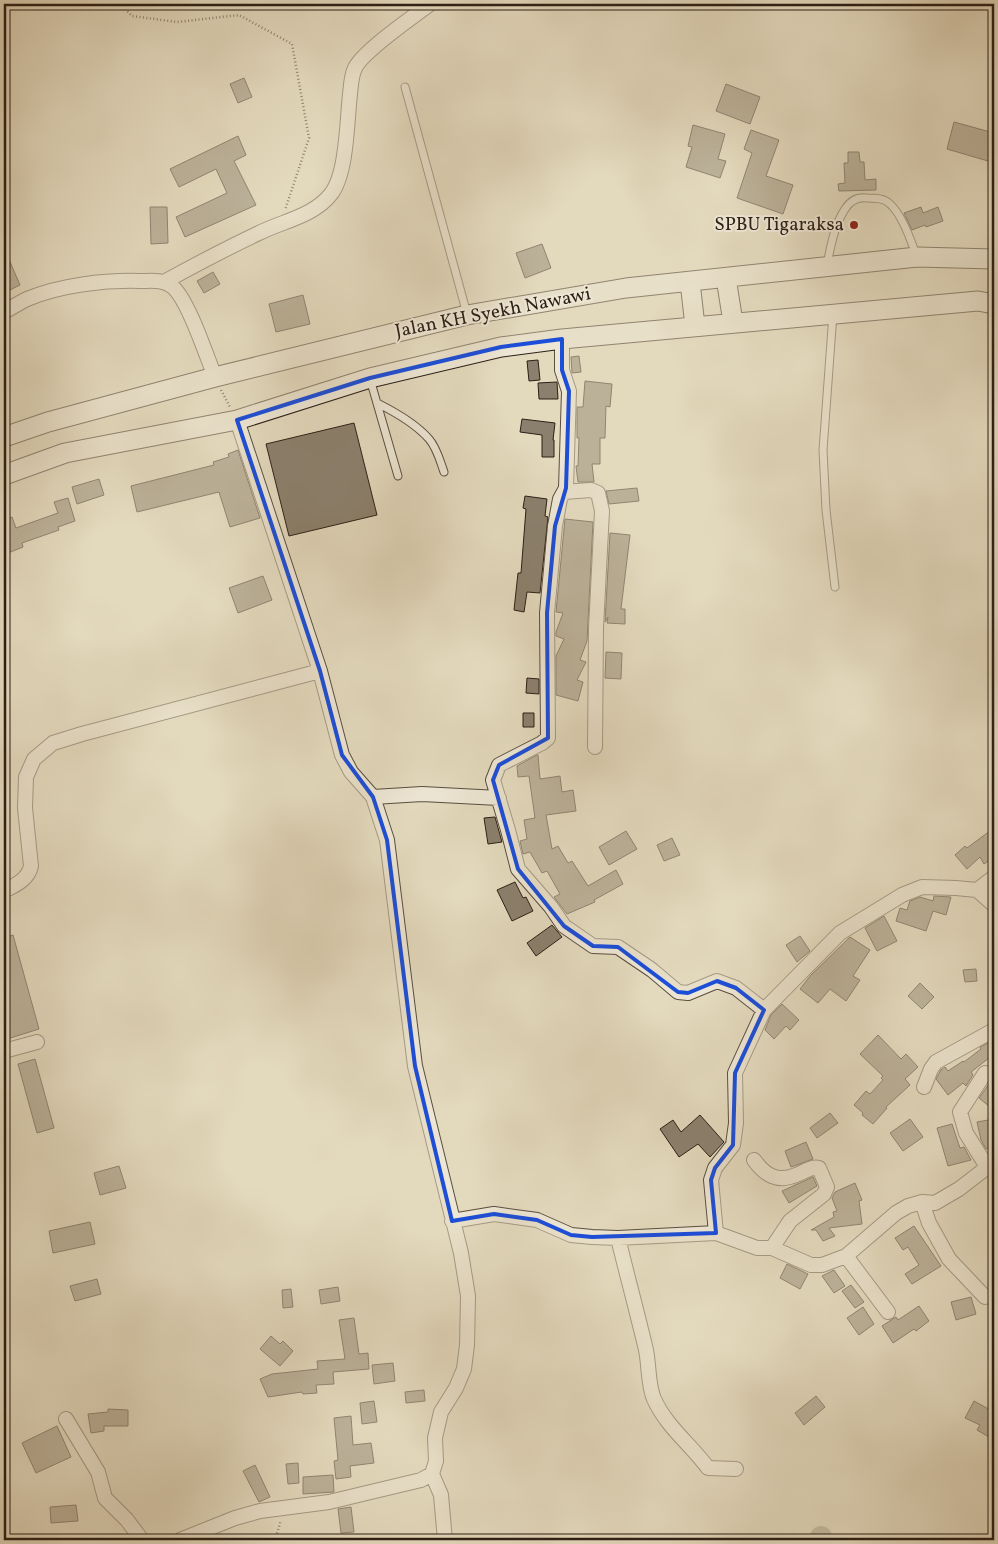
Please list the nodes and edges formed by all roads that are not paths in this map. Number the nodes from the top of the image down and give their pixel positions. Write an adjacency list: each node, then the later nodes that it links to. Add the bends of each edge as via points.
1 (430, 4): 7 (street, via 355,67 342,165 338,183 330,195 311,212 260,232)
2 (405, 87): 12 (lane)
3 (917, 258): 4 (main road, Jalan KH Syekh Nawawi); 5 (main road, Jalan KH Syekh Nawawi); 5 (lane, via 900,218 890,204 884,200 860,198 848,205 837,225)
4 (994, 259)
5 (826, 267): 6 (main road, Jalan KH Syekh Nawawi)
6 (726, 278): 8 (main road, Jalan KH Syekh Nawawi); 13 (main road)
7 (164, 282): 10 (street, via 110,281 66,288 28,299); 16 (street, via 179,296 193,321)
8 (690, 282): 12 (main road, Jalan KH Syekh Nawawi, via 626,288); 14 (main road)
9 (994, 304): 11 (main road, Jalan KH Syekh Nawawi, via 978,301)
10 (4, 312)
11 (833, 314): 13 (main road, Jalan KH Syekh Nawawi); 25 (lane, via 823,450)
12 (467, 315): 16 (main road, Jalan KH Syekh Nawawi)
13 (733, 322): 14 (main road, Jalan KH Syekh Nawawi)
14 (695, 326): 15 (main road, Jalan KH Syekh Nawawi)
15 (562, 339): 17 (main road, Jalan KH Syekh Nawawi, via 501,347); 24 (street, via 562,370 569,391)
16 (215, 377): 20 (main road, Jalan KH Syekh Nawawi)
17 (370, 378): 18 (lane); 19 (main road, Jalan KH Syekh Nawawi)
18 (377, 403): 21 (lane, via 393,411 429,439); 23 (lane)
19 (237, 420): 22 (main road, Jalan KH Syekh Nawawi, via 65,453); 26 (street)
20 (4, 437)
21 (444, 472)
22 (4, 475)
23 (398, 476)
24 (564, 492): 27 (street, via 590,490 598,493 602,511 596,628); 29 (street, via 555,526 547,613 548,738 499,766 493,780)
25 (835, 587)
26 (320, 671): 28 (street, via 342,755 351,772); 32 (street, via 53,743 34,759 26,777 30,874)
27 (595, 747)
28 (373, 797): 29 (street, via 422,794); 43 (street, via 387,840 415,1066)
29 (499, 798): 34 (street, via 518,869 564,926 593,946 618,947 678,992 688,993 717,981 736,988)
30 (994, 877): 31 (street)
31 (977, 890): 33 (street); 34 (street, via 922,887 902,896 840,933)
32 (4, 892)
33 (994, 906)
34 (764, 1010): 44 (street, via 735,1073 733,1146 715,1168 711,1180)
35 (994, 1030): 39 (street, via 936,1062)
36 (37, 1042): 37 (street)
37 (4, 1051)
38 (985, 1074): 41 (street, via 960,1112 966,1133)
39 (924, 1087)
40 (754, 1160): 46 (street, via 763,1172 774,1177 796,1176 817,1167 827,1187 824,1194 790,1221)
41 (990, 1164): 42 (street, via 935,1203)
42 (922, 1202): 47 (street, via 896,1213); 48 (street, via 929,1223 949,1259)
43 (452, 1221): 45 (street, via 494,1214 537,1220 570,1234); 52 (street, via 468,1296 467,1345 464,1369 441,1412)
44 (716, 1233): 45 (street); 46 (street, via 757,1248)
45 (618, 1238): 51 (street, via 646,1351 653,1398 672,1428 708,1468)
46 (772, 1248): 47 (street, via 811,1265 822,1265)
47 (846, 1256): 49 (street)
48 (985, 1296)
49 (888, 1312)
50 (66, 1419): 53 (street, via 98,1472 105,1498 128,1520)
51 (736, 1468)
52 (432, 1474): 54 (street, via 421,1480 329,1502 260,1511); 55 (street, via 441,1495)
53 (142, 1540)
54 (180, 1540)
55 (445, 1540)

